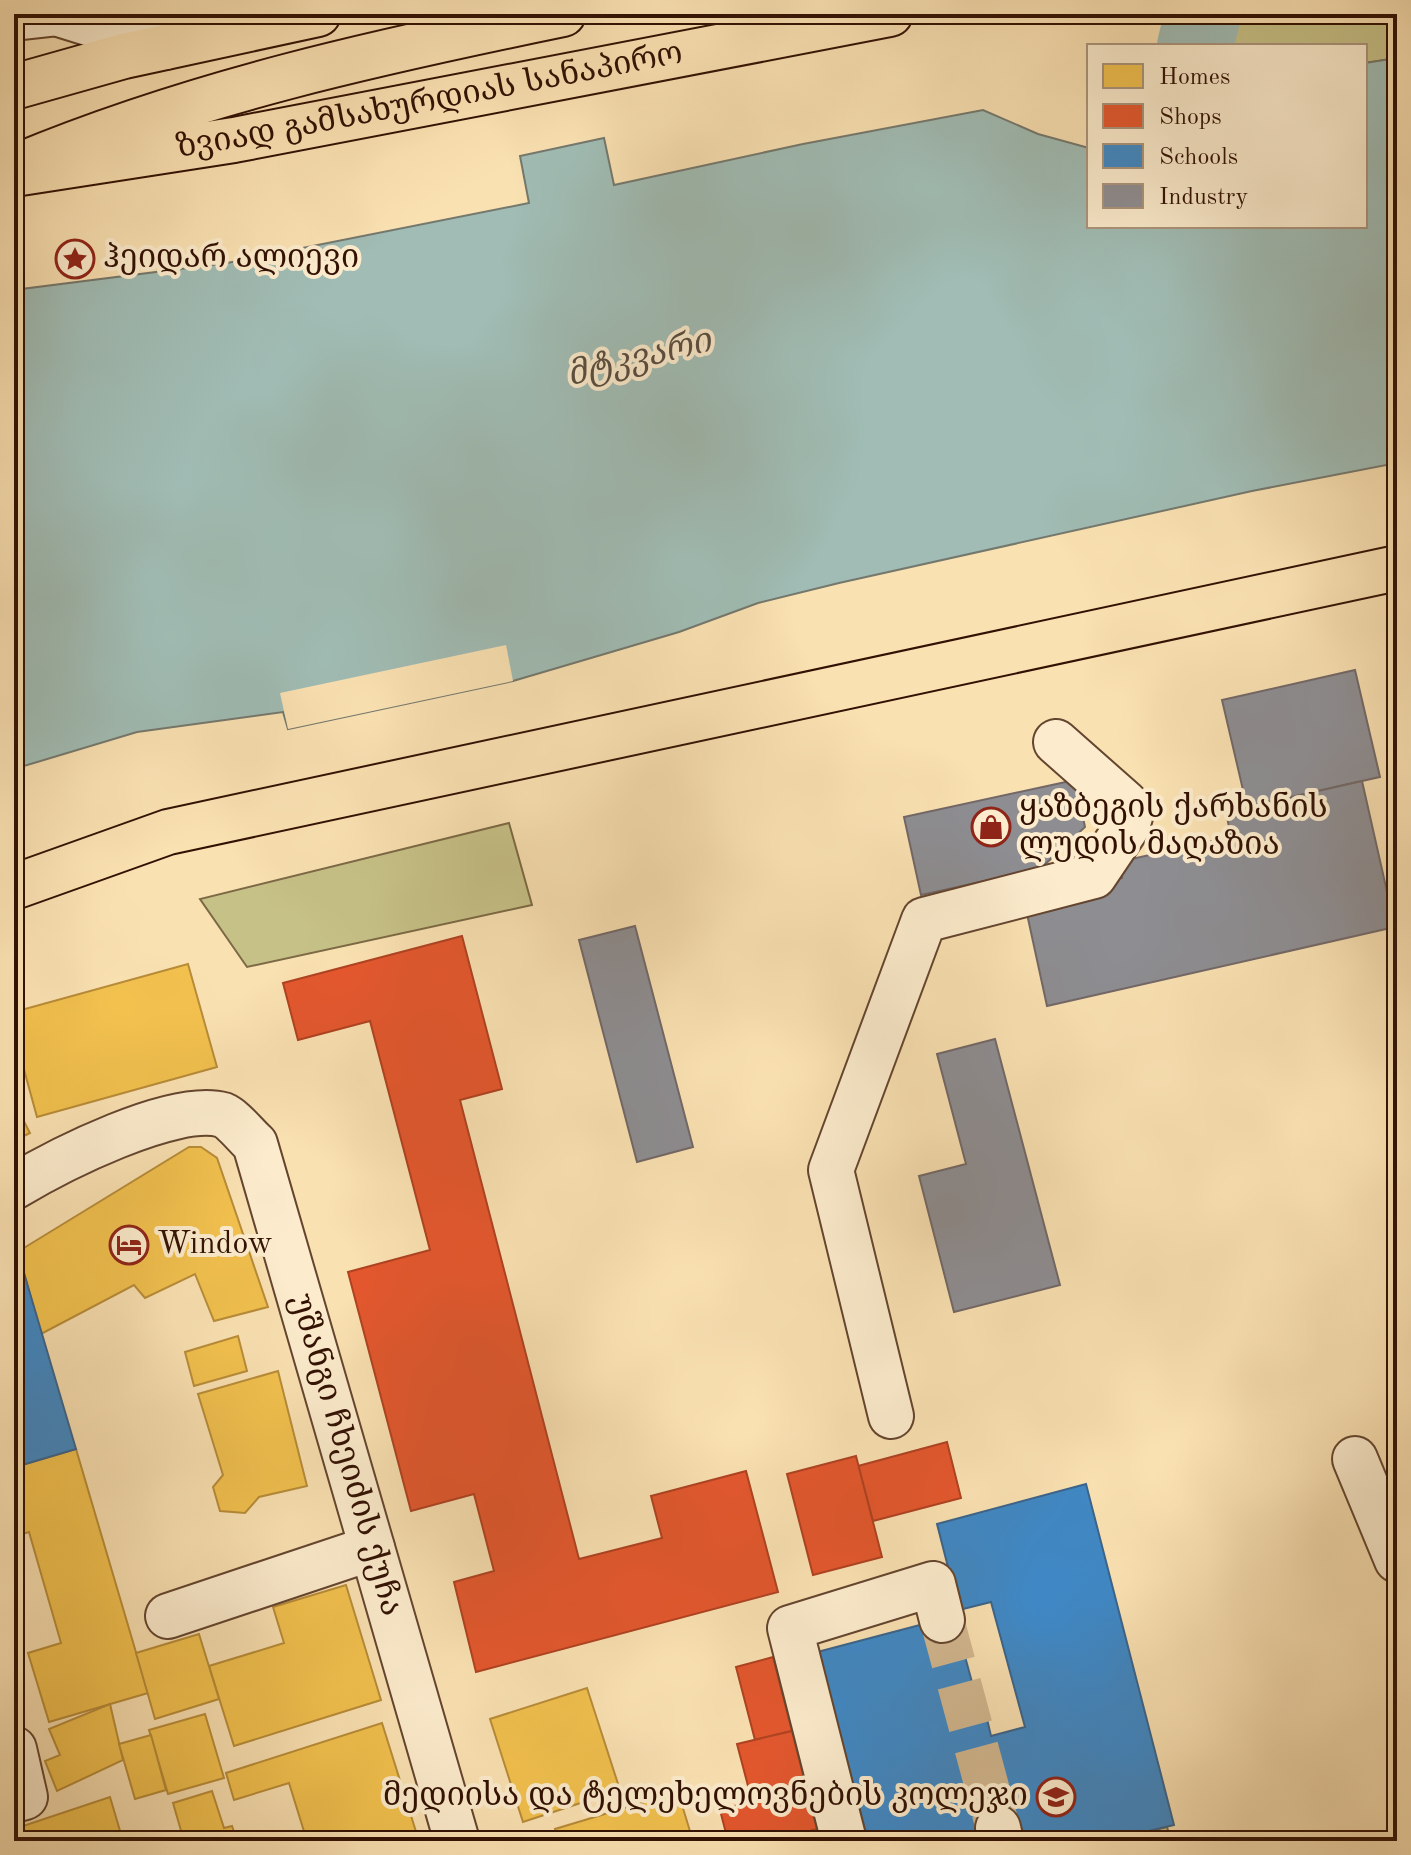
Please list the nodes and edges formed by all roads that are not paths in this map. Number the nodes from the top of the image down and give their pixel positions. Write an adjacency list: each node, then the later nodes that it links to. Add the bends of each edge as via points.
1 (50, 14): 6 (street)
2 (59, 14): 7 (street)
3 (318, 14): 7 (main road)
4 (563, 14): 9 (main road, ზვიად გამსახურდიას სანაპირო, via 283,75 91,135)
5 (890, 14): 10 (main road, ზვიად გამსახურდიას სანაპირო, via 234,140)
6 (14, 18)
7 (162, 30): 8 (main road)
8 (14, 87)
9 (14, 167)
10 (14, 174)
11 (1397, 568): 13 (main road, via 168,832)
12 (1056, 742): 15 (street, via 1125,803 1131,813 1127,827 1094,876 924,920 831,1170)
13 (14, 887)
14 (14, 1187): 17 (street, უშანგი ჩხეიძის ქუჩა, via 80,1150 190,1113 225,1116 255,1144)
15 (891, 1416)
16 (1355, 1459): 18 (street)
17 (372, 1548): 19 (street); 23 (street, უშანგი ჩხეიძის ქუჩა)
18 (1397, 1560)
19 (168, 1616)
20 (942, 1620): 24 (street, via 933,1584 790,1628)
21 (14, 1749): 22 (street, via 25,1797)
22 (14, 1800)
23 (457, 1841)
24 (844, 1841)

